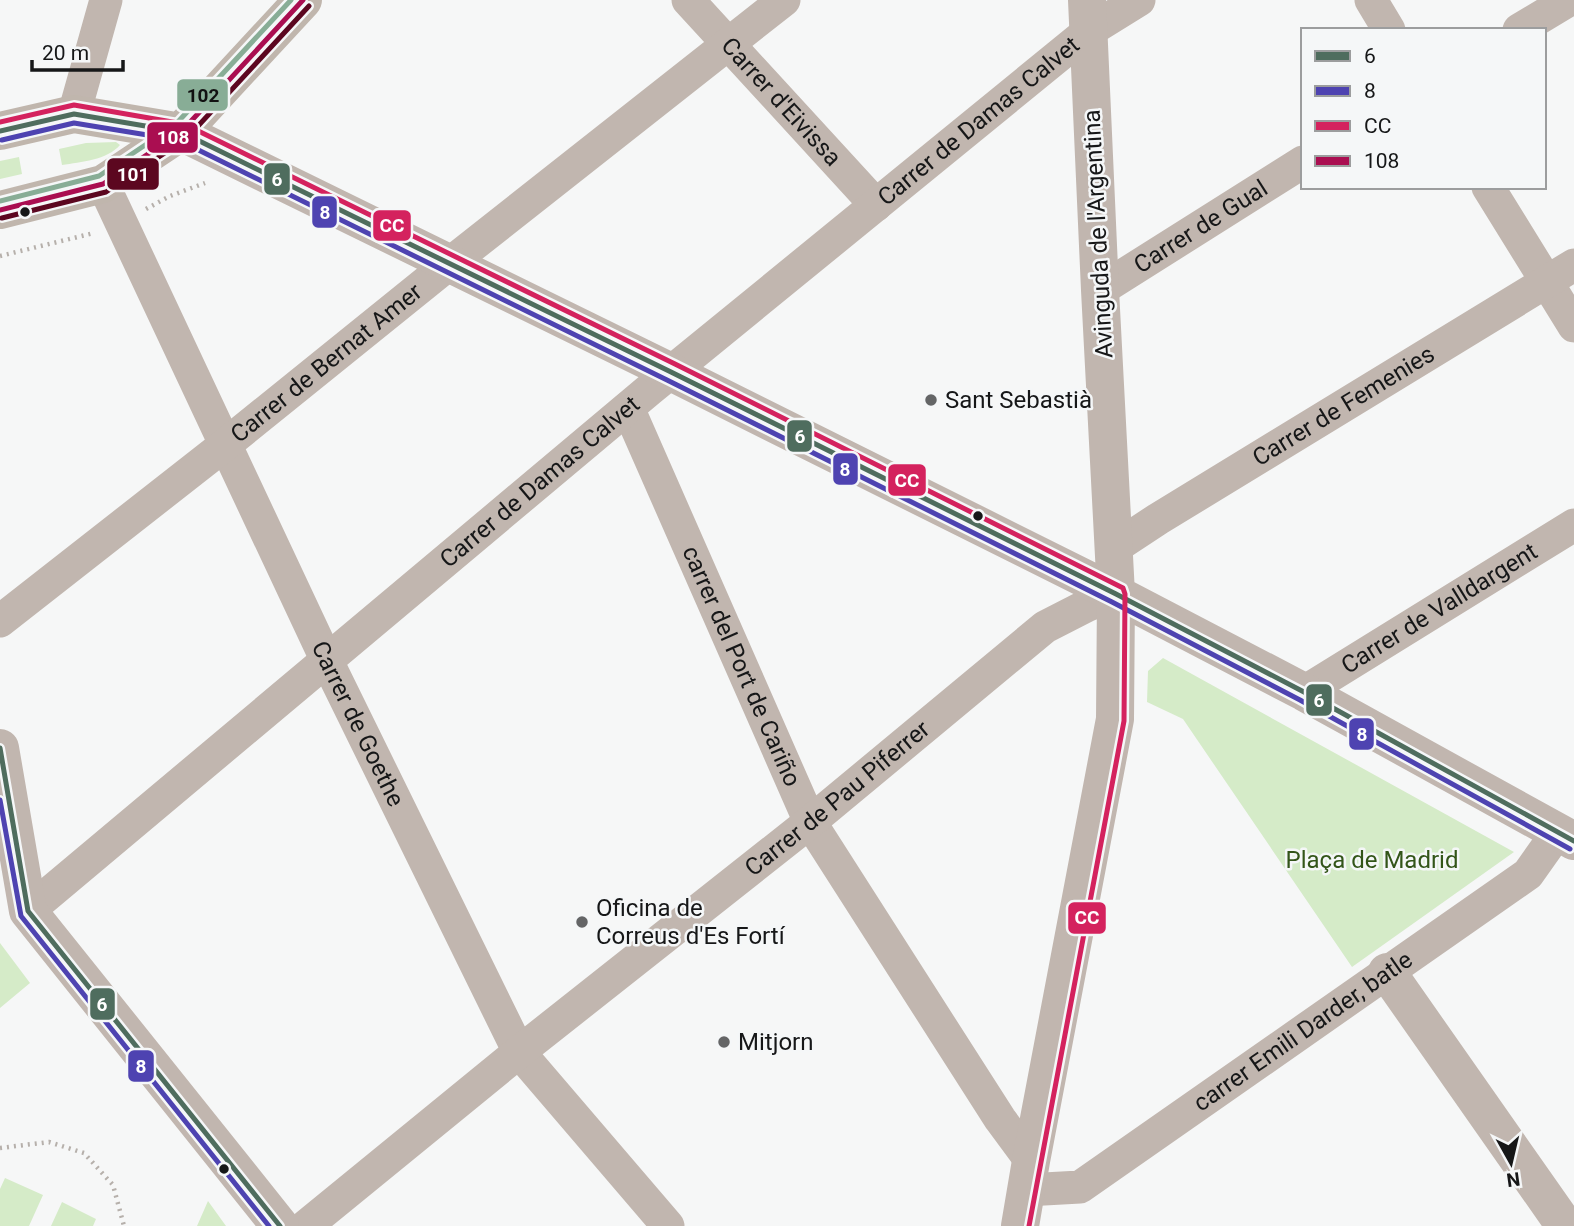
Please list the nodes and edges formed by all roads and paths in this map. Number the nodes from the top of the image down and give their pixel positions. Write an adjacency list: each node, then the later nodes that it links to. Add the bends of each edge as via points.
1 (106, 0): 12 (street)
2 (303, 0): 14 (main road)
3 (688, 0): 11 (street, Carrer d'Eivissa)
4 (784, 0): 11 (street, Carrer de Bernat Amer)
5 (1139, 0): 8 (street, Carrer de Damas Calvet)
6 (1371, 0): 9 (street)
7 (1569, 0): 10 (street)
8 (1088, 15): 19 (street, Carrer de Damas Calvet); 25 (street, Avinguda de l'Argentina)
9 (1388, 28)
10 (1522, 28)
11 (728, 44): 19 (street, Carrer d'Eivissa); 23 (street, Carrer de Bernat Amer)
12 (74, 114): 13 (main road); 14 (main road)
13 (0, 131)
14 (181, 132): 17 (main road); 23 (street)
15 (1301, 163): 25 (street, Carrer de Gual)
16 (216, 183): 21 (path, via 203,183 170,196)
17 (103, 184): 20 (main road); 21 (street, Carrer de Goethe)
18 (1490, 189): 24 (street)
19 (876, 205): 27 (street, Carrer de Damas Calvet)
20 (13, 207)
21 (121, 222): 22 (path, via 104,231); 29 (street, Carrer de Goethe)
22 (0, 256)
23 (449, 264): 27 (street); 29 (street, Carrer de Bernat Amer)
24 (1561, 273): 26 (street); 31 (street, Carrer de Femenies)
25 (1100, 290): 31 (street, Avinguda de l'Argentina)
26 (1574, 326)
27 (671, 372): 28 (street, Carrer de Damas Calvet); 32 (street)
28 (628, 408): 34 (street, Carrer de Damas Calvet); 37 (street, carrer del Port de Cariño)
29 (226, 444): 33 (street, Carrer de Bernat Amer); 34 (street, Carrer de Goethe)
30 (1574, 525): 35 (street, Carrer de Valldargent)
31 (1114, 548): 32 (street, Avinguda de l'Argentina)
32 (1116, 594): 35 (street); 37 (street, Carrer de Pau Piferrer, via 1045,627); 43 (street, Avinguda de l'Argentina, via 1115,719)
33 (0, 621)
34 (327, 660): 39 (street, Carrer de Damas Calvet); 41 (street, Carrer de Goethe)
35 (1304, 692): 38 (street)
36 (0, 748): 39 (street)
37 (810, 822): 41 (street, Carrer de Pau Piferrer); 43 (street, carrer del Port de Cariño, via 1000,1119)
38 (1568, 832): 40 (street, carrer Emili Darder, batle, via 1528,874)
39 (28, 911): 46 (street)
40 (1387, 972): 43 (street, carrer Emili Darder, batle, via 1080,1187); 44 (street)
41 (519, 1052): 47 (street, Carrer de Pau Piferrer); 48 (street, Carrer de Goethe)
42 (0, 1148): 45 (path, via 49,1142 84,1153 114,1185)
43 (1026, 1193)
44 (1559, 1224)
45 (124, 1226)
46 (280, 1226)
47 (306, 1226)
48 (668, 1226)

